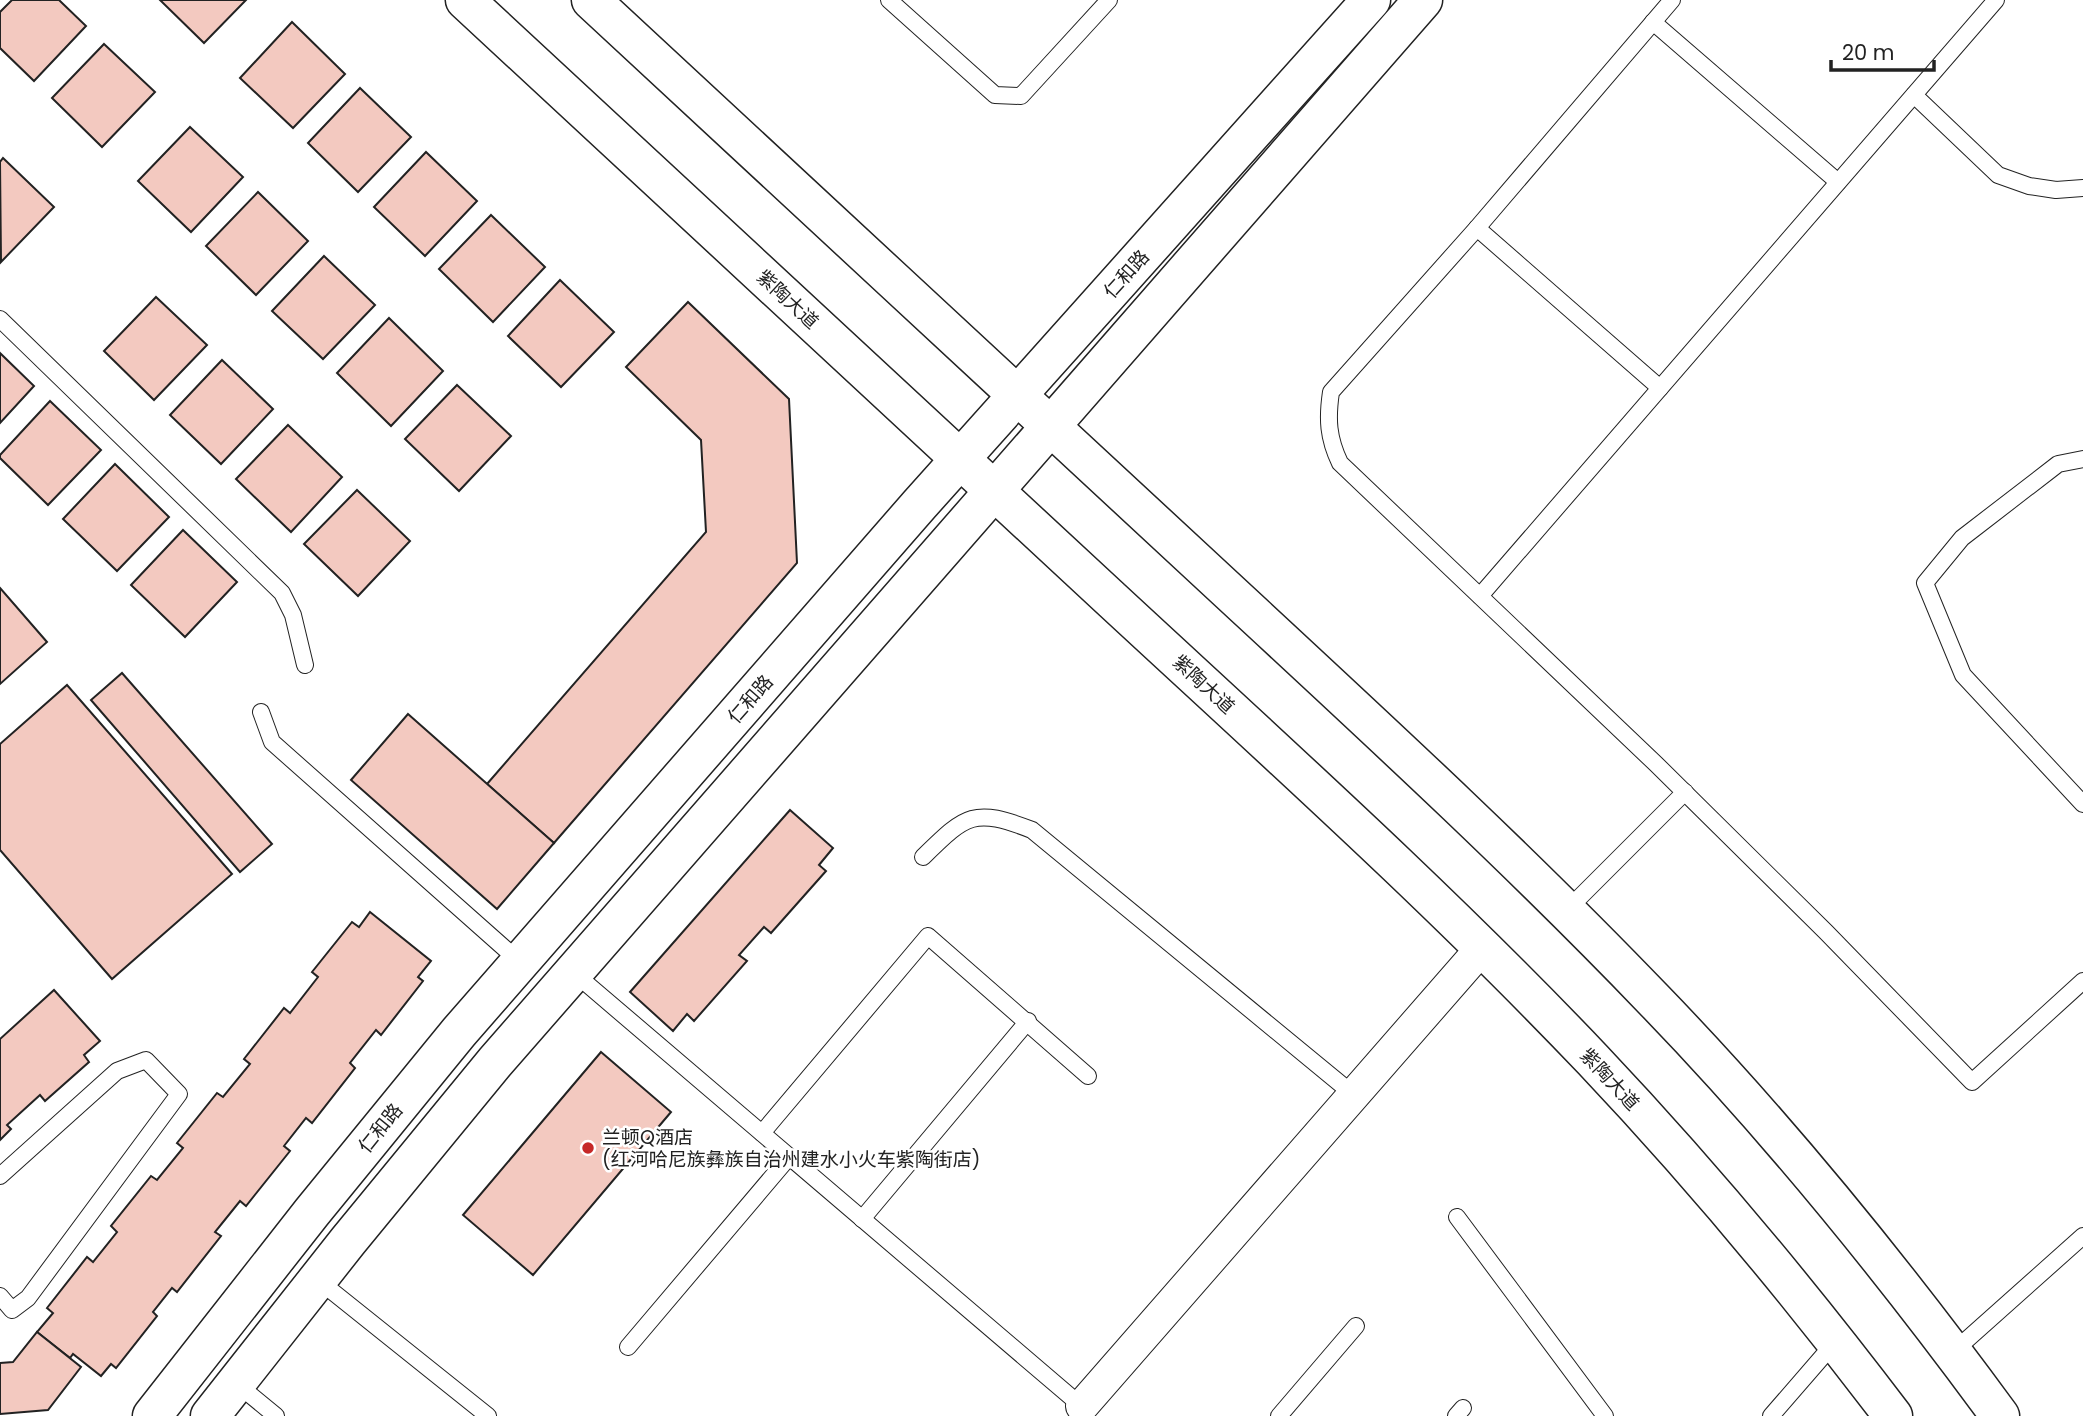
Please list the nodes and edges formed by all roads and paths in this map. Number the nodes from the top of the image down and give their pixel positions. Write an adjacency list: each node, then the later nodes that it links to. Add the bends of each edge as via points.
1 (465, 0): 18 (main road, 紫陶大道)
2 (591, 0): 16 (main road)
3 (889, 0): 4 (lane, via 995,95 1021,96)
4 (1109, 0)
5 (1371, 0): 16 (main road, 仁和路)
6 (1423, 0): 17 (main road)
7 (1672, 0): 9 (lane)
8 (1996, 0): 10 (lane)
9 (1653, 22): 11 (lane); 13 (lane)
10 (1914, 95): 11 (lane); 12 (lane, via 1998,175 2029,186)
11 (1838, 182): 15 (lane)
12 (2083, 188)
13 (1477, 228): 15 (lane); 21 (lane, via 1331,392 1328,428 1340,463)
14 (0, 319): 22 (lane, via 282,593 293,615)
15 (1660, 388): 21 (lane)
16 (1018, 395): 17 (main road); 18 (main road, 仁和路)
17 (1050, 426): 20 (main road); 27 (main road)
18 (961, 459): 20 (main road, 紫陶大道); 29 (main road, 仁和路)
19 (2083, 459): 25 (lane, via 2058,464 1962,538 1925,583 1962,675)
20 (994, 490): 28 (main road, 紫陶大道); 30 (main road)
21 (1480, 596): 24 (lane)
22 (305, 666)
23 (261, 712): 29 (lane, via 272,742)
24 (1685, 792): 27 (lane); 31 (lane, via 1972,1082)
25 (2083, 804)
26 (923, 857): 34 (lane, via 955,825 979,817 1004,819 1032,830)
27 (1566, 911): 46 (main road, via 1755,1110 1829,1195)
28 (1482, 948): 34 (street); 44 (main road, 紫陶大道, via 1691,1167)
29 (520, 962): 49 (main road, 仁和路)
30 (573, 972): 35 (lane); 41 (main road)
31 (2083, 981)
32 (1028, 1021): 33 (lane); 35 (lane, via 928,936); 39 (lane)
33 (1088, 1076)
34 (1353, 1095): 48 (street)
35 (762, 1133): 36 (lane)
36 (789, 1157): 39 (lane); 45 (lane)
37 (0, 1175): 42 (lane, via 117,1071 146,1059 179,1094 28,1298 12,1310)
38 (1457, 1217): 54 (lane)
39 (862, 1219): 48 (lane)
40 (2083, 1236): 46 (lane)
41 (318, 1280): 47 (main road); 52 (lane)
42 (0, 1296)
43 (1356, 1326): 53 (lane)
44 (1836, 1341): 55 (lane); 56 (main road, 紫陶大道)
45 (628, 1348)
46 (1952, 1352): 57 (main road)
47 (236, 1383): 50 (main road); 51 (lane)
48 (1087, 1411)
49 (152, 1416)
50 (210, 1416)
51 (276, 1416)
52 (488, 1416)
53 (1279, 1416)
54 (1605, 1416)
55 (1771, 1416)
56 (1893, 1416)
57 (2000, 1416)

